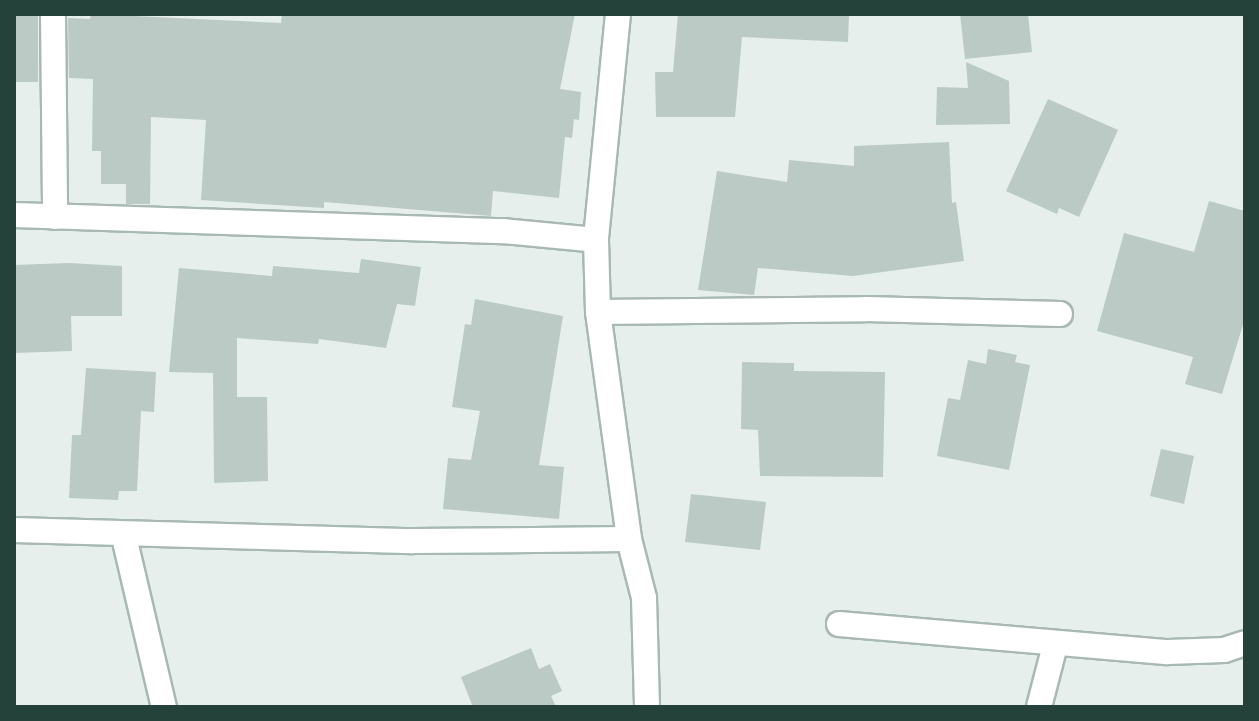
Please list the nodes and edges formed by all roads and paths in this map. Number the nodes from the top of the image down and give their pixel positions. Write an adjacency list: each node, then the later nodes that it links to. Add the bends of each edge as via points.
1 (53, 14): 4 (street)
2 (618, 14): 5 (street)
3 (14, 215): 4 (street)
4 (55, 217): 5 (street, via 473,230)
5 (596, 240): 6 (street)
6 (598, 312): 7 (street, via 866,309); 10 (street)
7 (1060, 314)
8 (14, 530): 9 (street)
9 (124, 537): 10 (street); 14 (street)
10 (629, 539): 15 (street, via 644,598)
11 (839, 624): 13 (street, via 924,628)
12 (1245, 643): 13 (street, via 1224,650 1168,652)
13 (1055, 645): 16 (street)
14 (164, 707)
15 (647, 707)
16 (1039, 707)

